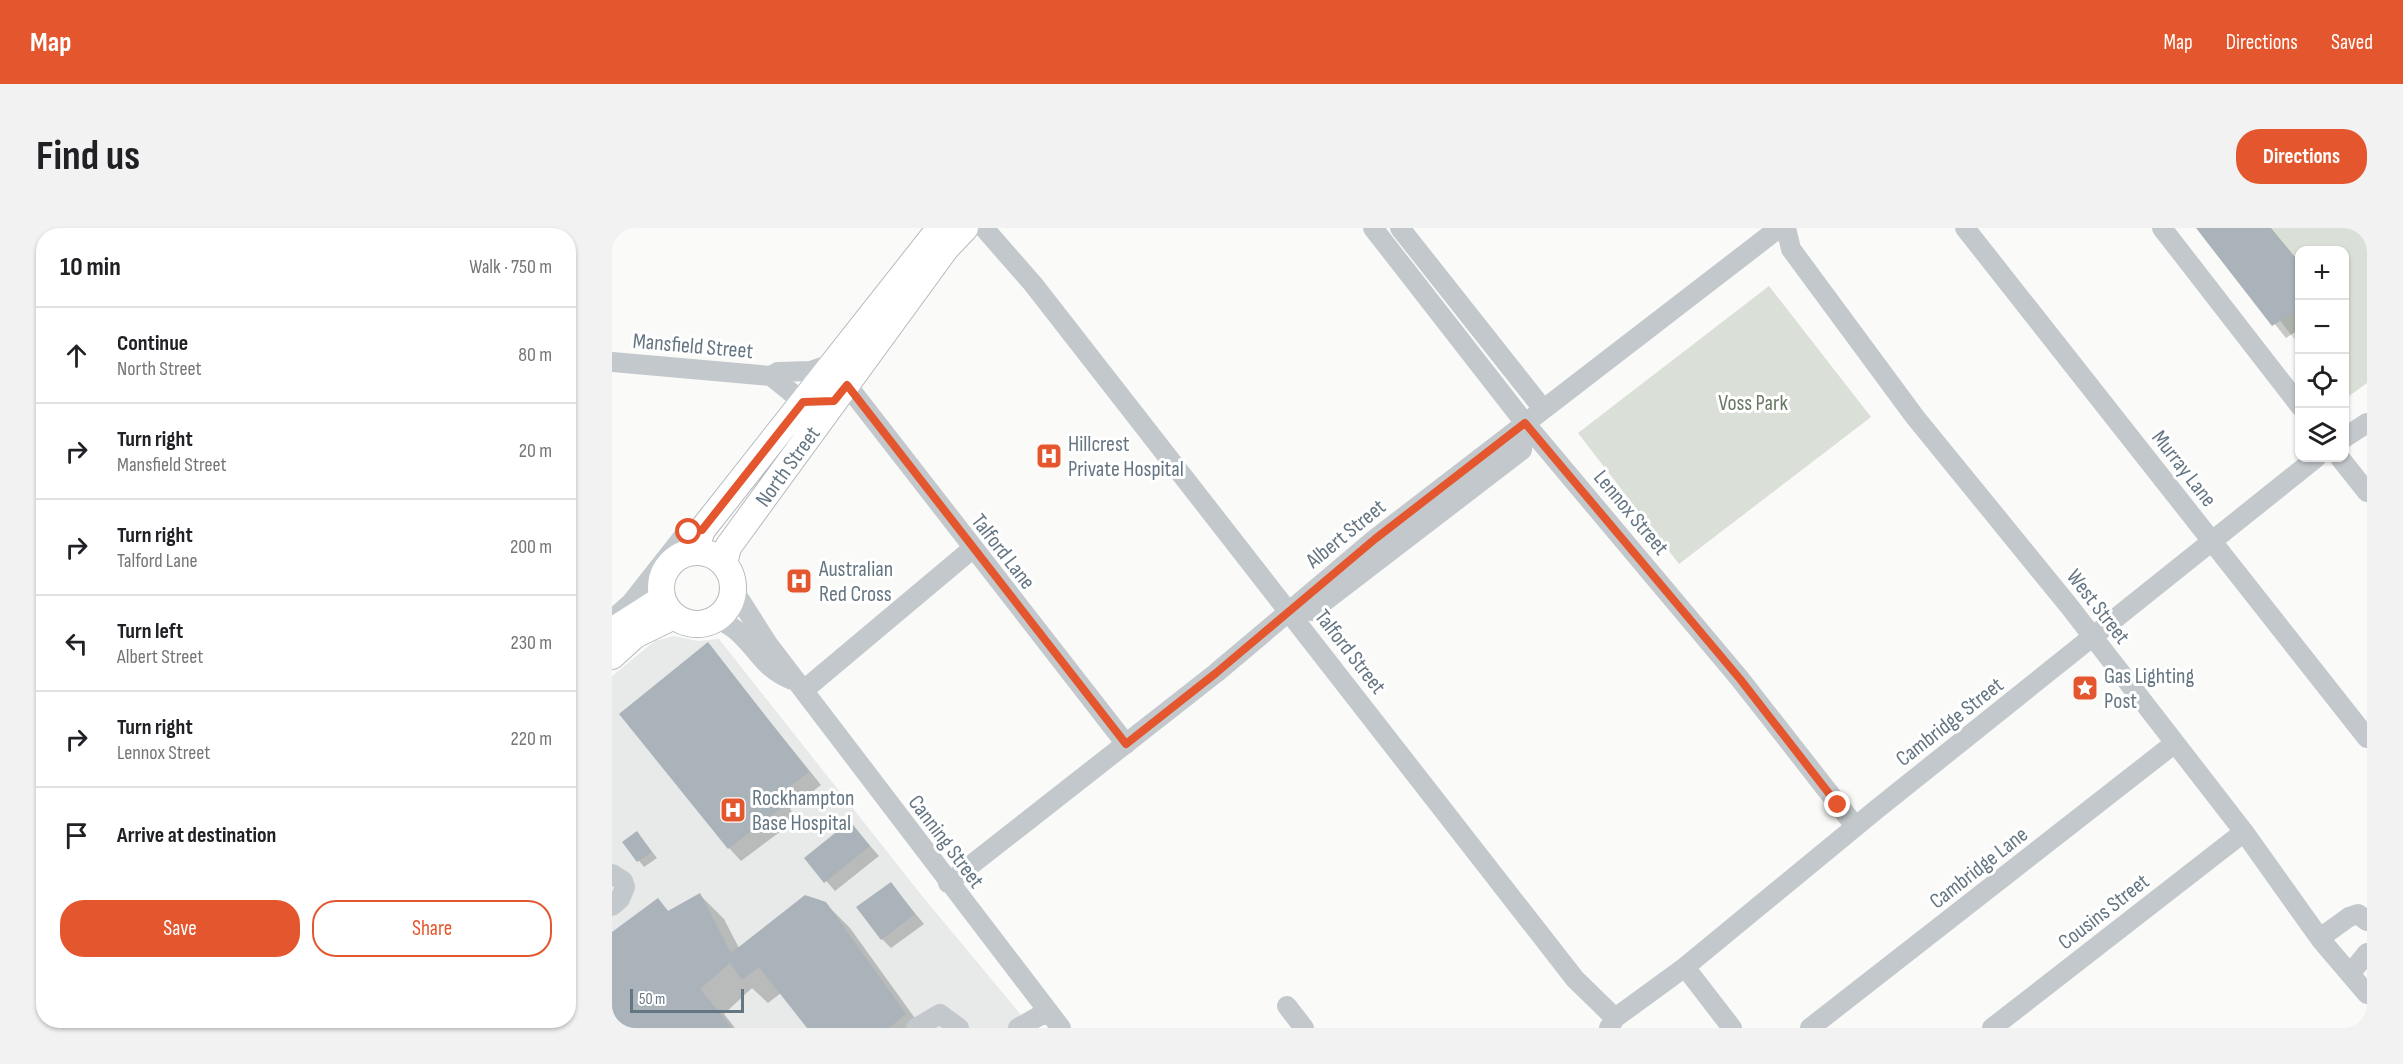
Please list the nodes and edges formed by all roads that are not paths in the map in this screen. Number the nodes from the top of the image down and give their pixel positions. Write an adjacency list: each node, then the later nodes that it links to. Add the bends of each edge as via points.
1 (940, 228): 12 (main road, North Street)
2 (965, 228): 14 (main road, North Street, via 946,248)
3 (984, 228): 30 (street, Talford Street, via 1033,284)
4 (1373, 228): 18 (street, Lennox Street)
5 (1400, 228): 17 (street)
6 (1786, 228): 10 (street, West Street)
7 (1965, 228): 25 (street, Murray Lane)
8 (2162, 228): 15 (street)
9 (1769, 231): 10 (street, West Street); 17 (street, Albert Street)
10 (1791, 249): 34 (street, West Street, via 1915,417)
11 (612, 362): 13 (street, Mansfield Street)
12 (834, 363): 13 (street, Mansfield Street, via 811,371 778,372); 16 (main road, North Street)
13 (771, 376): 16 (street, Mansfield Street)
14 (841, 393): 16 (street); 26 (street, Talford Lane); 27 (main road, North Street, via 728,547)
15 (2295, 400)
16 (803, 402): 24 (main road, North Street)
17 (1543, 409): 18 (street, Albert Street)
18 (1525, 423): 30 (street, Albert Street); 40 (street, Lennox Street, via 1740,679)
19 (2367, 423): 20 (street)
20 (2349, 435)
21 (2311, 462): 25 (street, Cambridge Street)
22 (2343, 462): 23 (street)
23 (2367, 492)
24 (698, 541): 27 (main road); 29 (main road, North Street, via 665,572 661,583); 32 (street, North Street, via 693,531 683,537)
25 (2212, 541): 34 (street, Cambridge Street); 37 (street, Murray Lane)
26 (972, 549): 36 (street); 39 (street, Talford Lane)
27 (724, 564): 28 (main road)
28 (733, 589): 31 (main road, via 725,610); 36 (street, Canning Street)
29 (668, 608): 31 (main road, via 693,624); 33 (main road); 35 (main road)
30 (1288, 609): 39 (street, Albert Street, via 1216,673); 53 (street, Talford Street)
31 (717, 618): 36 (street, Canning Street, via 740,634 777,673)
32 (612, 620)
33 (612, 631)
34 (2093, 637): 38 (street, West Street); 40 (street, Cambridge Street)
35 (612, 656)
36 (801, 686): 43 (street, Canning Street)
37 (2367, 738)
38 (2175, 743): 41 (street, West Street); 60 (street, Cambridge Lane)
39 (1126, 744): 43 (street, Albert Street)
40 (1855, 826): 48 (street, Cambridge Street)
41 (2244, 832): 46 (street, West Street); 61 (street, Cousins Street)
42 (612, 874): 44 (street, via 625,887)
43 (948, 883): 52 (street, Canning Street)
44 (612, 906)
45 (2367, 921): 46 (street, via 2358,914 2349,917)
46 (2320, 938): 49 (street, West Street)
47 (2367, 953): 49 (street)
48 (1685, 967): 53 (street, Cambridge Street); 59 (street)
49 (2350, 974): 50 (street, West Street)
50 (2367, 994)
51 (1287, 1006): 58 (street)
52 (1048, 1011): 56 (street); 57 (street, Canning Street)
53 (1609, 1024)
54 (916, 1028): 55 (street, via 940,1014)
55 (959, 1028)
56 (1018, 1028)
57 (1061, 1028)
58 (1304, 1028)
59 (1732, 1028)
60 (1810, 1028)
61 (1992, 1028)

